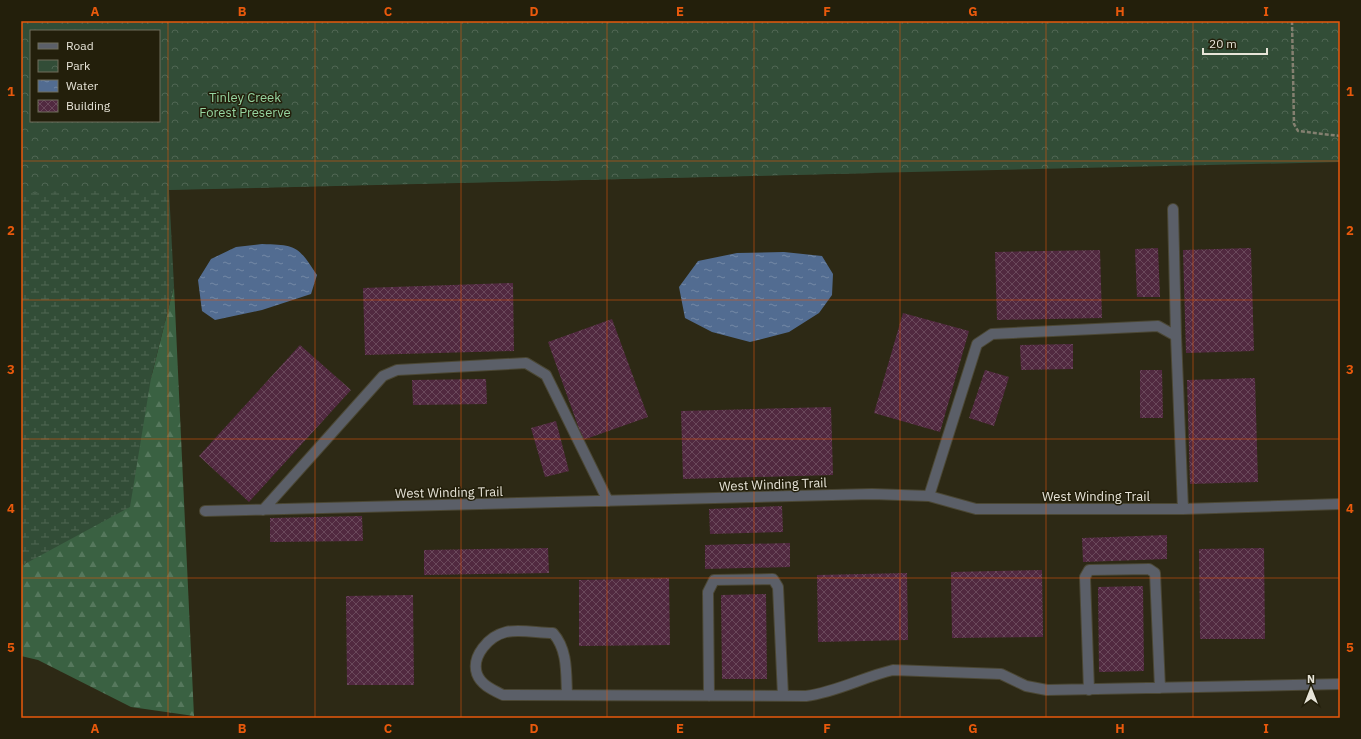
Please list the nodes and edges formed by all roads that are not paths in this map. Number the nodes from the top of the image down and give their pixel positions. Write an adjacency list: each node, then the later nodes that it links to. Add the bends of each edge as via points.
1 (1173, 209): 2 (street)
2 (1176, 336): 3 (street, via 1158,326 992,334 977,344); 6 (street)
3 (929, 496): 4 (street, West Winding Trail, via 872,494); 6 (street, West Winding Trail, via 976,509)
4 (608, 501): 7 (street, West Winding Trail); 7 (street, via 546,375 526,363 397,370 382,376)
5 (1340, 504): 6 (street, West Winding Trail)
6 (1183, 508)
7 (263, 510): 8 (street, West Winding Trail)
8 (205, 511)
9 (1340, 684): 10 (street)
10 (1160, 688): 11 (street); 11 (street, via 1155,573 1149,569 1089,570 1085,577)
11 (1089, 690): 14 (street, via 1047,690 1026,686 1001,674 893,670 823,693)
12 (567, 695): 12 (street, via 503,695 485,685 477,674 476,660 490,640 506,632 553,633 560,640 565,656); 13 (street)
13 (709, 696): 14 (street); 14 (street, via 708,592 714,580 773,579 778,587)
14 (783, 696)

